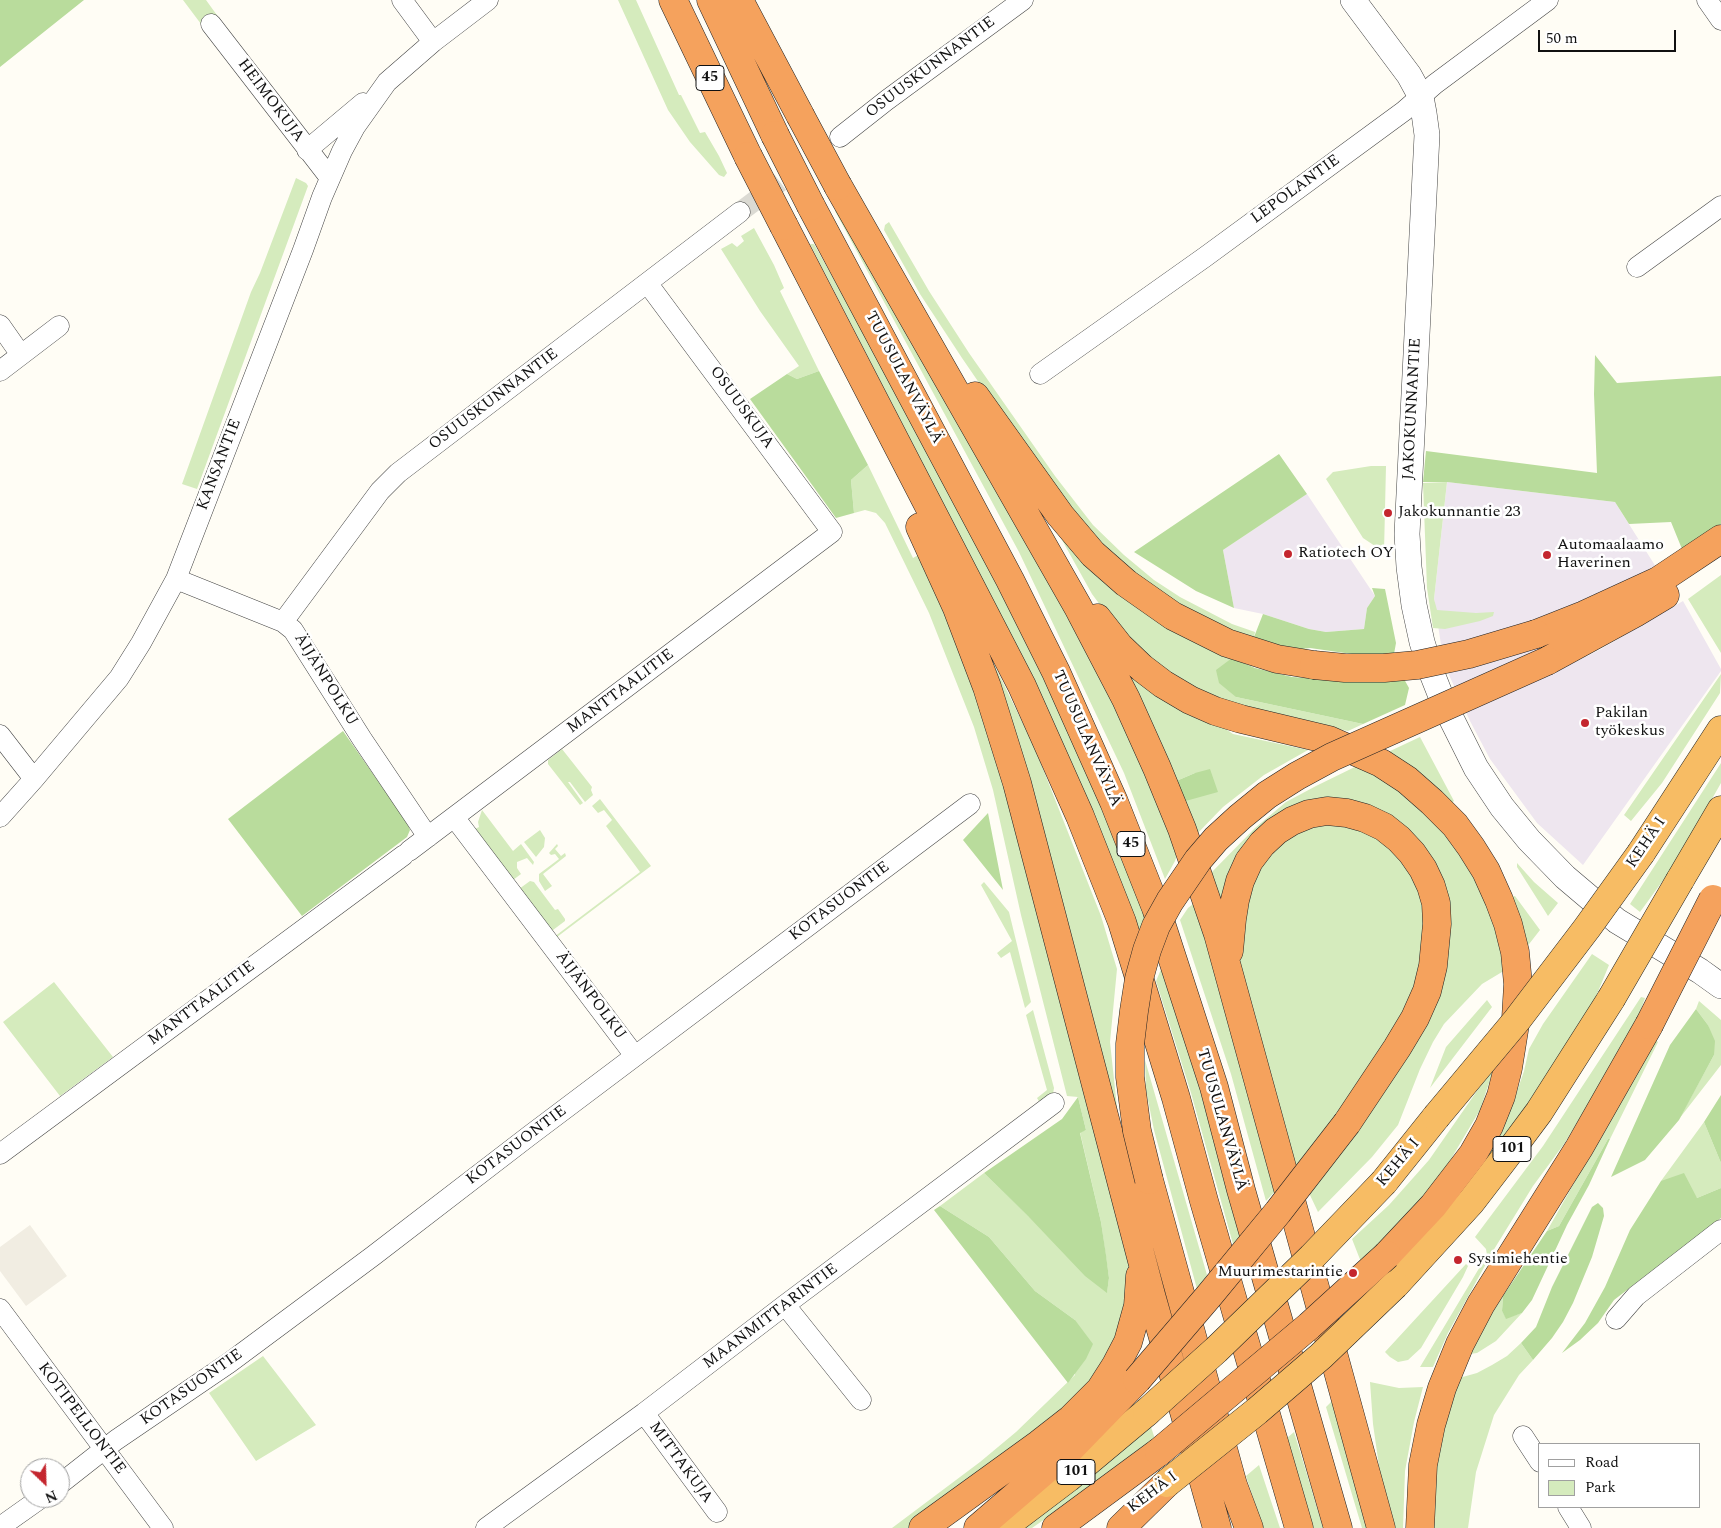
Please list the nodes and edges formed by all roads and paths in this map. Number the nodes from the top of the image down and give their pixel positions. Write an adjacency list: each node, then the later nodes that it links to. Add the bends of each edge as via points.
1 (402, 0): 12 (street)
2 (488, 0): 12 (street, KANSANTIE)
3 (673, 0): 25 (highway, 45, bridge)
4 (711, 0): 76 (highway, TUUSULANVÄYLÄ / 45, bridge, via 811,206 1010,580 1056,672 1114,802 1156,908 1214,1087)
5 (739, 0): 21 (highway, bridge)
6 (1023, 0): 15 (street, OSUUSKUNNANTIE)
7 (1353, 0): 14 (street, JAKOKUNNANTIE, via 1409,74)
8 (1548, 0): 14 (street, LEPOLANTIE)
9 (1707, 0): 10 (street)
10 (1721, 20)
11 (211, 24): 16 (street, HEIMOKUJA)
12 (433, 42): 13 (street, KANSANTIE)
13 (387, 82): 16 (street, KANSANTIE); 17 (street, KANSANTIE, via 355,126)
14 (1421, 97): 28 (street, LEPOLANTIE); 44 (street, JAKOKUNNANTIE, via 1426,135 1407,534 1408,567 1422,642 1444,704 1476,768 1529,840 1565,878 1618,921)
15 (840, 137)
16 (307, 150): 17 (street, HEIMOKUJA)
17 (330, 178): 33 (street, KANSANTIE)
18 (1721, 206): 20 (street)
19 (740, 212): 22 (street, OSUUSKUNNANTIE)
20 (1637, 267)
21 (884, 269): 29 (highway); 31 (highway, bridge, via 1039,488 1077,536 1110,569 1173,616 1252,652 1345,668 1417,665 1469,654 1536,634 1618,600 1658,581)
22 (648, 284): 30 (street, OSUUSKUJA); 34 (street, OSUUSKUNNANTIE, via 386,483)
23 (0, 326): 26 (street)
24 (59, 326): 26 (street)
25 (845, 346): 49 (highway, via 899,483 957,608 987,687 1017,783); 75 (highway, 45, via 1022,686 1080,816 1122,922)
26 (21, 355): 27 (street)
27 (0, 371)
28 (1040, 374)
29 (1026, 518): 45 (highway, via 1078,607 1157,768 1203,887); 70 (highway, bridge, via 1119,646 1163,684 1214,711 1329,740 1381,763 1432,802 1471,847 1486,872 1508,924 1518,984 1516,1018 1501,1096 1473,1154 1433,1206 1387,1255 1309,1326 1159,1452)
30 (832, 532): 41 (street, MANTTAALITIE)
31 (1721, 539)
32 (1721, 555): 74 (highway, bridge, via 1635,614 1547,661 1332,757 1297,776 1240,816 1216,840 1198,860 1156,926 1139,979 1130,1044 1130,1078 1137,1131 1233,1485)
33 (176, 580): 34 (street, ÄIJÄNPOLKU); 37 (street, KANSANTIE, via 142,644 119,678)
34 (283, 622): 42 (street, ÄIJÄNPOLKU, via 293,630)
35 (1721, 730): 69 (highway, KEHÄ I / 101, bridge, via 1641,853 1587,928 1384,1182 1216,1350 1068,1478)
36 (0, 735): 37 (street)
37 (34, 779): 40 (street, KANSANTIE)
38 (970, 804): 46 (street, KOTASUONTIE)
39 (1721, 810): 60 (highway, KEHÄ I / 101, bridge, via 1611,999 1539,1112 1471,1202 1396,1285 1321,1356)
40 (0, 817)
41 (454, 817): 42 (street, MANTTAALITIE); 46 (street, ÄIJÄNPOLKU)
42 (428, 837): 48 (street, MANTTAALITIE)
43 (1717, 892): 78 (highway, bridge, via 1649,1025 1460,1344 1431,1424 1423,1466)
44 (1721, 986)
45 (1236, 997): 68 (highway, bridge, via 1229,944 1235,900 1249,861 1276,831 1309,814 1347,812 1384,827 1412,853 1423,869 1436,903 1437,937 1433,966 1427,991 1415,1018 1375,1082 1278,1212 1137,1380 1070,1450); 77 (highway)
46 (635, 1056): 57 (street, KOTASUONTIE, via 236,1358)
47 (1054, 1103): 51 (street, MAANMITTARINTIE)
48 (0, 1154)
49 (1121, 1182): 67 (highway, via 1141,1280 1134,1325 1116,1364 1100,1390 1071,1419); 73 (highway)
50 (1721, 1230): 53 (street, via 1636,1296)
51 (785, 1305): 54 (street); 55 (street, MAANMITTARINTIE)
52 (0, 1309): 57 (street, KOTIPELLONTIE)
53 (1616, 1319)
54 (860, 1400)
55 (644, 1413): 63 (street, MITTAKUJA); 66 (street, MAANMITTARINTIE)
56 (1523, 1436): 58 (street)
57 (105, 1449): 59 (street, KOTASUONTIE); 65 (street, KOTIPELLONTIE)
58 (1538, 1459)
59 (70, 1476)
60 (1167, 1483): 71 (highway, KEHÄ I / 101); 72 (highway)
61 (27, 1508): 64 (street)
62 (1569, 1508): 79 (street)
63 (717, 1512)
64 (0, 1527)
65 (163, 1528)
66 (486, 1528)
67 (923, 1528)
68 (978, 1528)
69 (1002, 1528)
70 (1056, 1528)
71 (1106, 1528)
72 (1120, 1528)
73 (1217, 1528)
74 (1249, 1528)
75 (1299, 1528)
76 (1338, 1528)
77 (1381, 1528)
78 (1420, 1528)
79 (1581, 1528)

